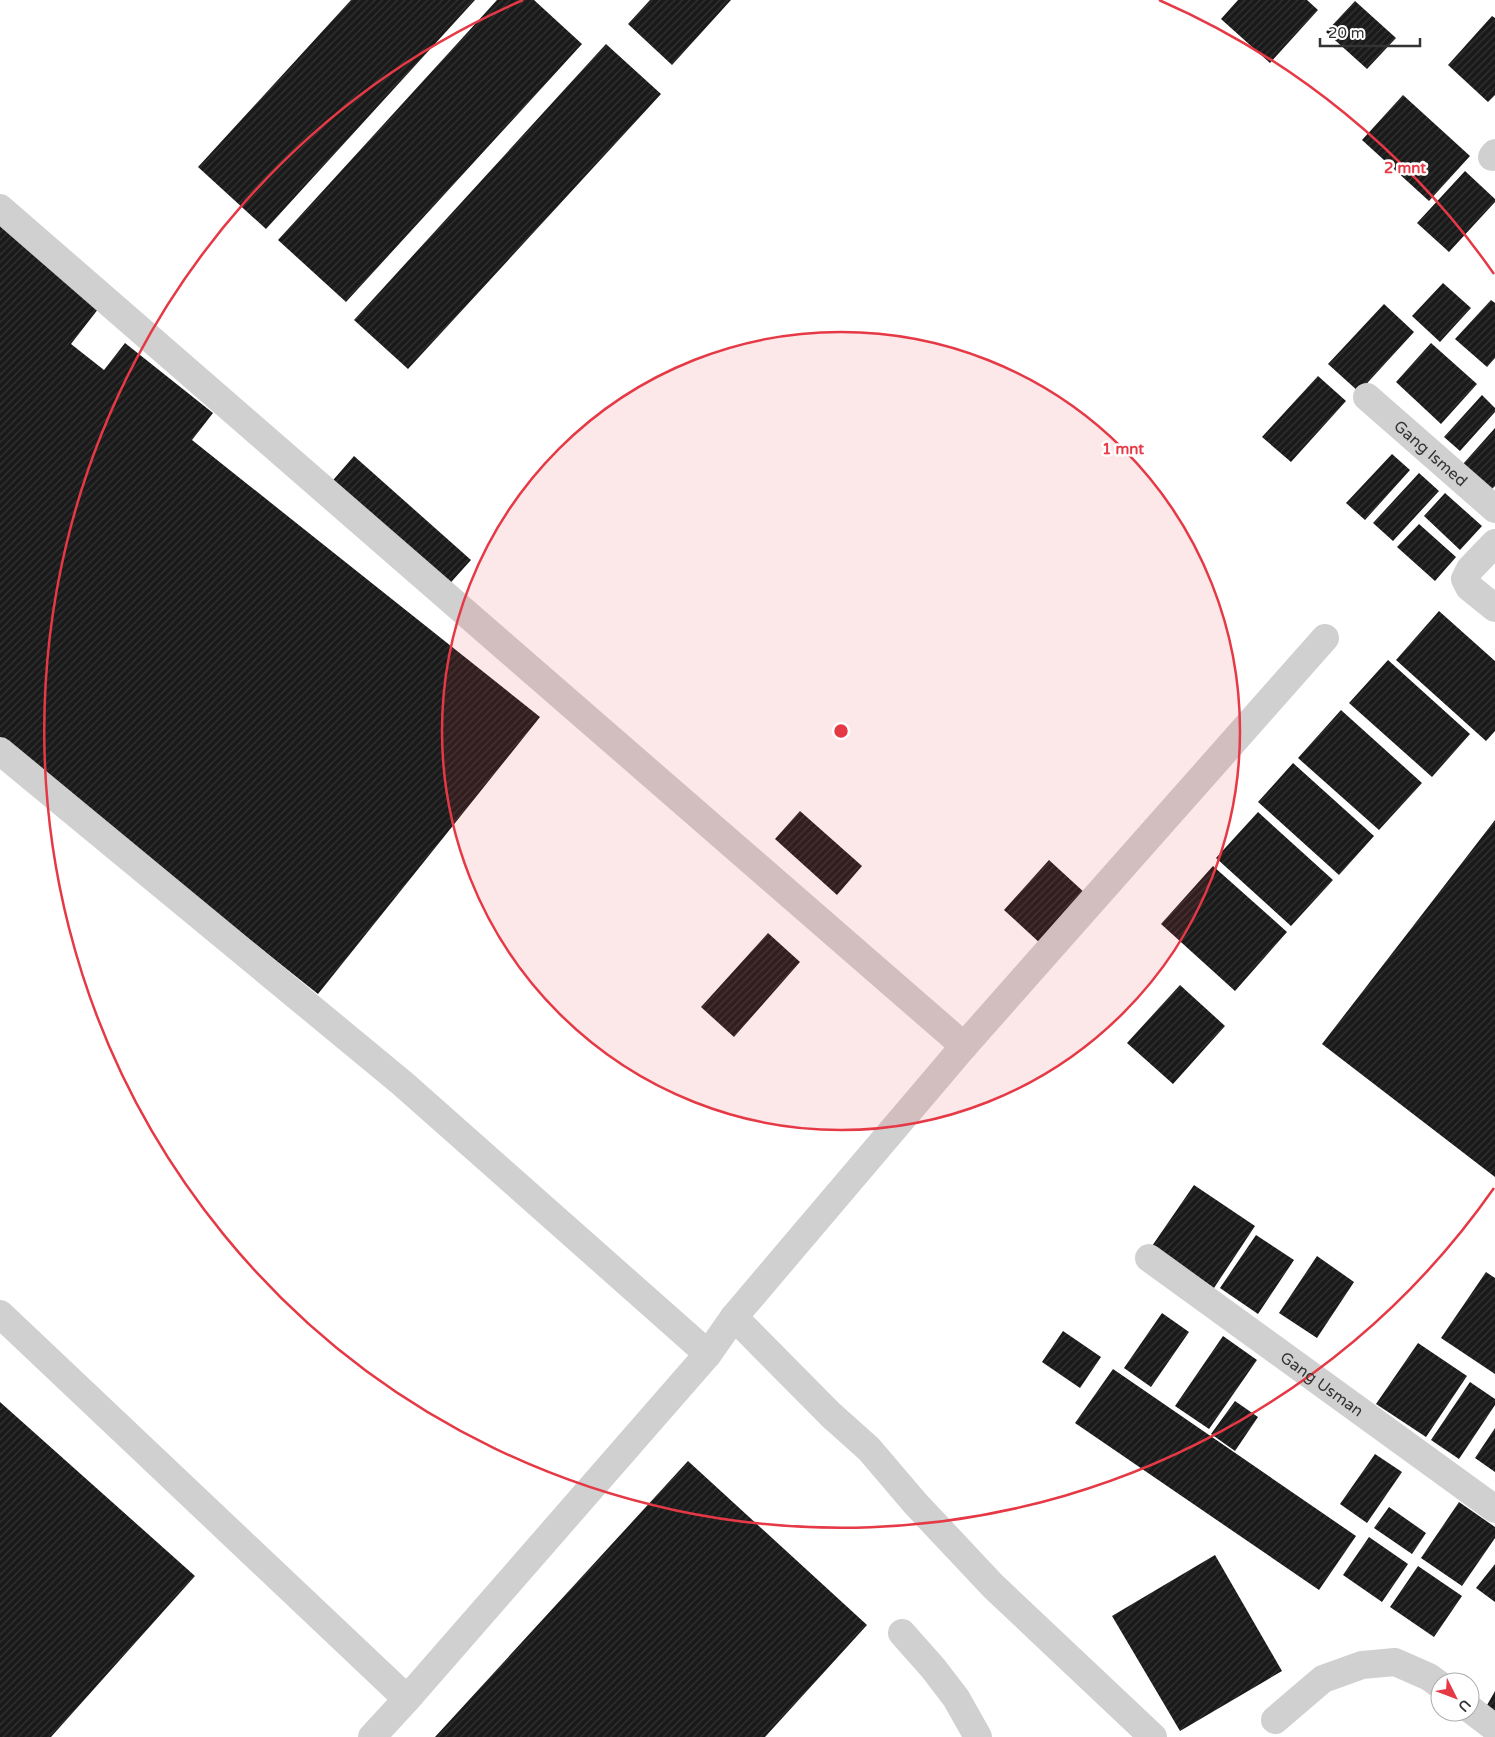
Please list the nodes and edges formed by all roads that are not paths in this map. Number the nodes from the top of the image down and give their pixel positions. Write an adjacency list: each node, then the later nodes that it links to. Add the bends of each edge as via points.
1 (0, 208): 8 (street)
2 (1367, 397): 3 (street, Gang Ismed)
3 (1495, 509)
4 (1495, 543): 5 (street, via 1470,569 1465,579 1469,587)
5 (1495, 608)
6 (1325, 638): 8 (street)
7 (0, 751): 12 (street, via 402,1083)
8 (964, 1046): 11 (street)
9 (1148, 1258): 13 (street, Gang Usman)
10 (0, 1314): 16 (street)
11 (734, 1317): 12 (street); 22 (street, via 869,1449 915,1504 993,1586)
12 (708, 1354): 16 (street)
13 (1495, 1509)
14 (902, 1633): 21 (street, via 956,1698)
15 (1430, 1678): 18 (street, via 1395,1662 1362,1665 1323,1679)
16 (407, 1699): 20 (street)
17 (1480, 1716): 19 (street)
18 (1275, 1720)
19 (1495, 1728)
20 (372, 1737)
21 (978, 1737)
22 (1153, 1737)

